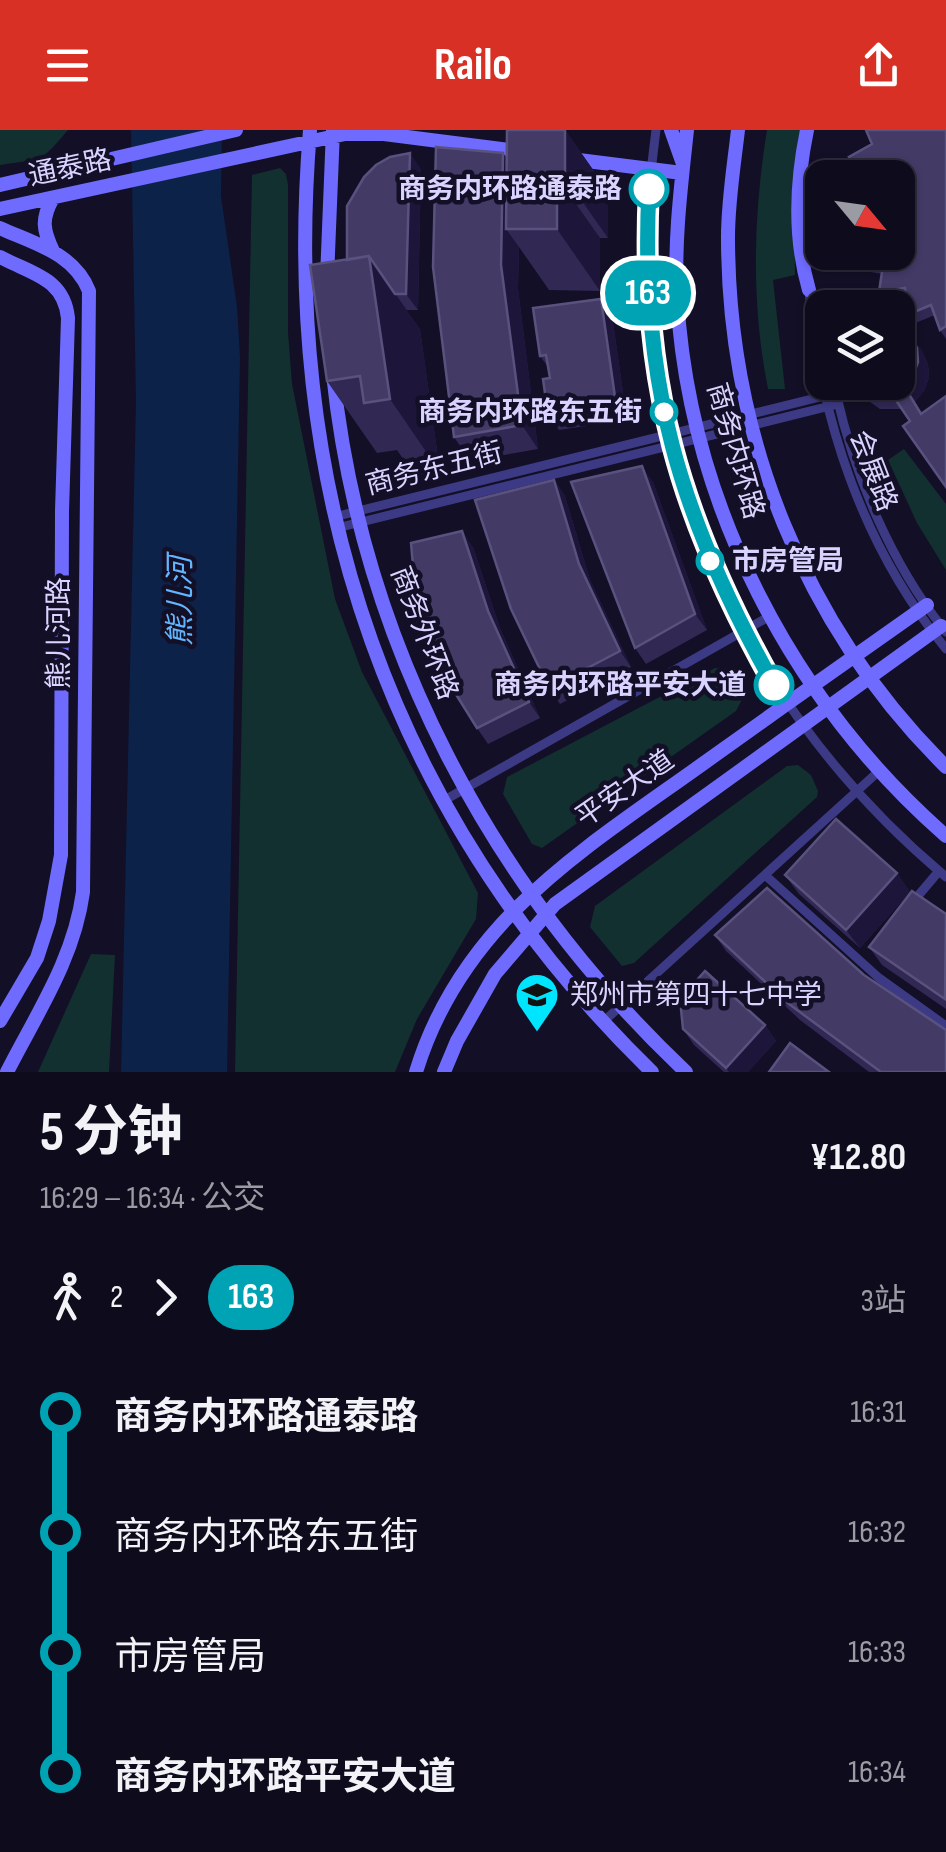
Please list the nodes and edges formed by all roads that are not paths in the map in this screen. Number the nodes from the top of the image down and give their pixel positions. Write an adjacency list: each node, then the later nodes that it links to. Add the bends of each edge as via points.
1 (236, 130): 13 (street, 通泰路)
2 (424, 130): 10 (street, 通泰路)
3 (656, 130): 11 (street)
4 (671, 130): 12 (street)
5 (687, 130): 12 (street, 商务内环路)
6 (738, 130): 23 (street, 商务内环路, via 729,279)
7 (807, 130): 20 (street, via 798,208)
8 (333, 133): 9 (street, 通泰路); 10 (street, 通泰路); 19 (street)
9 (309, 135): 14 (street, 通泰路, via 280,148); 27 (street, 商务外环路, via 306,341)
10 (552, 151): 11 (street, 通泰路)
11 (651, 164): 12 (street, 通泰路); 25 (street, via 648,302)
12 (683, 169): 24 (street, 商务内环路, via 677,296)
13 (0, 184)
14 (53, 198): 15 (street, 通泰路); 17 (street, via 43,231)
15 (0, 208)
16 (0, 228): 17 (street, 熊儿河路)
17 (53, 252): 58 (street, 熊儿河路, via 74,265 89,291 83,892 65,961)
18 (0, 258): 55 (street, 熊儿河路, via 57,286 68,318 61,855 37,958)
19 (328, 290)
20 (809, 290)
21 (332, 355): 26 (street, 商务外环路)
22 (832, 400): 23 (street, 商务东五街); 28 (street, 会展路, via 863,486)
23 (749, 421): 24 (street, 商务东五街); 33 (street, 商务内环路, via 786,534)
24 (700, 433): 25 (street, 商务东五街); 29 (street, 商务内环路, via 729,527)
25 (670, 441): 26 (street, 商务东五街); 30 (street, via 700,538)
26 (359, 517): 27 (street, 商务东五街); 41 (street, 商务外环路, via 394,634)
27 (336, 523): 43 (street, 商务外环路, via 372,643)
28 (922, 608): 31 (street, 会展路); 33 (street, 平安大道)
29 (770, 616): 30 (street); 35 (street, 商务内环路)
30 (743, 630): 36 (street); 41 (street)
31 (940, 630): 32 (street, 会展路); 34 (street, 平安大道)
32 (946, 649)
33 (853, 657): 34 (street, 商务内环路); 35 (street, 平安大道)
34 (868, 678): 37 (street, 平安大道); 39 (street, 商务内环路)
35 (812, 686): 36 (street, 平安大道); 37 (street, 商务内环路)
36 (787, 704): 38 (street); 47 (street, 平安大道)
37 (827, 708): 38 (street, 平安大道); 40 (street, 商务内环路)
38 (802, 725): 42 (street); 50 (street, 平安大道)
39 (946, 767)
40 (879, 770): 42 (street); 44 (street, 商务内环路)
41 (464, 790): 43 (street); 47 (street, 商务外环路)
42 (856, 791): 45 (street); 46 (street)
43 (443, 801): 48 (street, 商务外环路)
44 (946, 836)
45 (942, 874): 49 (street)
46 (764, 875): 53 (street); 54 (street)
47 (530, 892): 48 (street, 平安大道); 50 (street, 商务外环路)
48 (513, 910): 51 (street, 商务外环路); 59 (street, 平安大道, via 473,958)
49 (906, 911)
50 (546, 914): 51 (street, 平安大道); 54 (street, 商务外环路)
51 (529, 931): 56 (street, 商务外环路); 60 (street, 平安大道, via 488,985)
52 (874, 951): 53 (street)
53 (863, 964): 57 (street)
54 (620, 1006): 56 (street); 62 (street, 商务外环路)
55 (0, 1021)
56 (603, 1022): 61 (street, 商务外环路)
57 (946, 1026)
58 (7, 1072)
59 (416, 1072)
60 (444, 1072)
61 (652, 1072)
62 (686, 1072)

